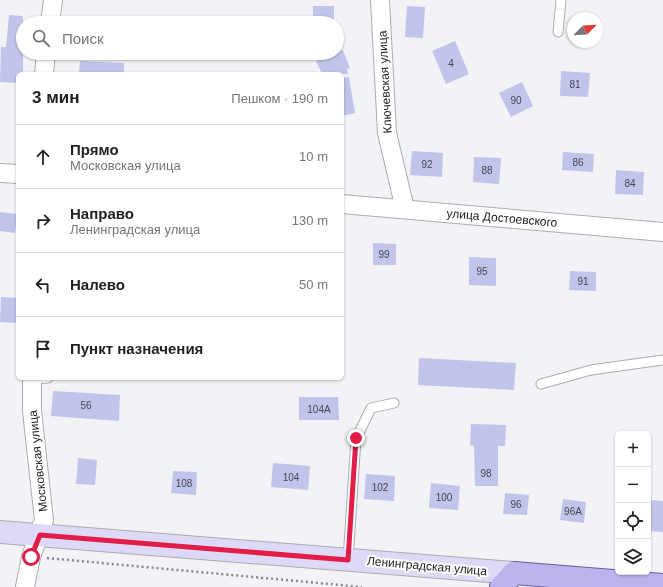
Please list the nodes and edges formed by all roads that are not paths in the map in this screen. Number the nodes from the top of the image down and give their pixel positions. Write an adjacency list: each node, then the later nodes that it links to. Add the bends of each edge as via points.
1 (52, 0): 4 (street)
2 (380, 0): 11 (street, Ключевская улица, via 387,133)
3 (561, 0): 5 (lane)
4 (51, 16)
5 (558, 32)
6 (45, 60): 7 (street)
7 (44, 72)
8 (0, 173): 9 (street)
9 (16, 174)
10 (344, 204): 11 (street, улица Достоевского)
11 (405, 210): 12 (street, улица Достоевского)
12 (663, 232)
13 (663, 360): 15 (lane, via 591,370)
14 (38, 380): 18 (street, Московская улица, via 32,411 44,520)
15 (541, 384)
16 (394, 402): 19 (lane, via 371,408 356,438)
17 (0, 532): 18 (street, Ленинградская улица)
18 (40, 535): 19 (street, Ленинградская улица); 22 (street, Московская улица, via 31,557)
19 (348, 560): 20 (street, Ленинградская улица)
20 (507, 580): 21 (main road, Ленинградская улица)
21 (663, 585)
22 (26, 587)

